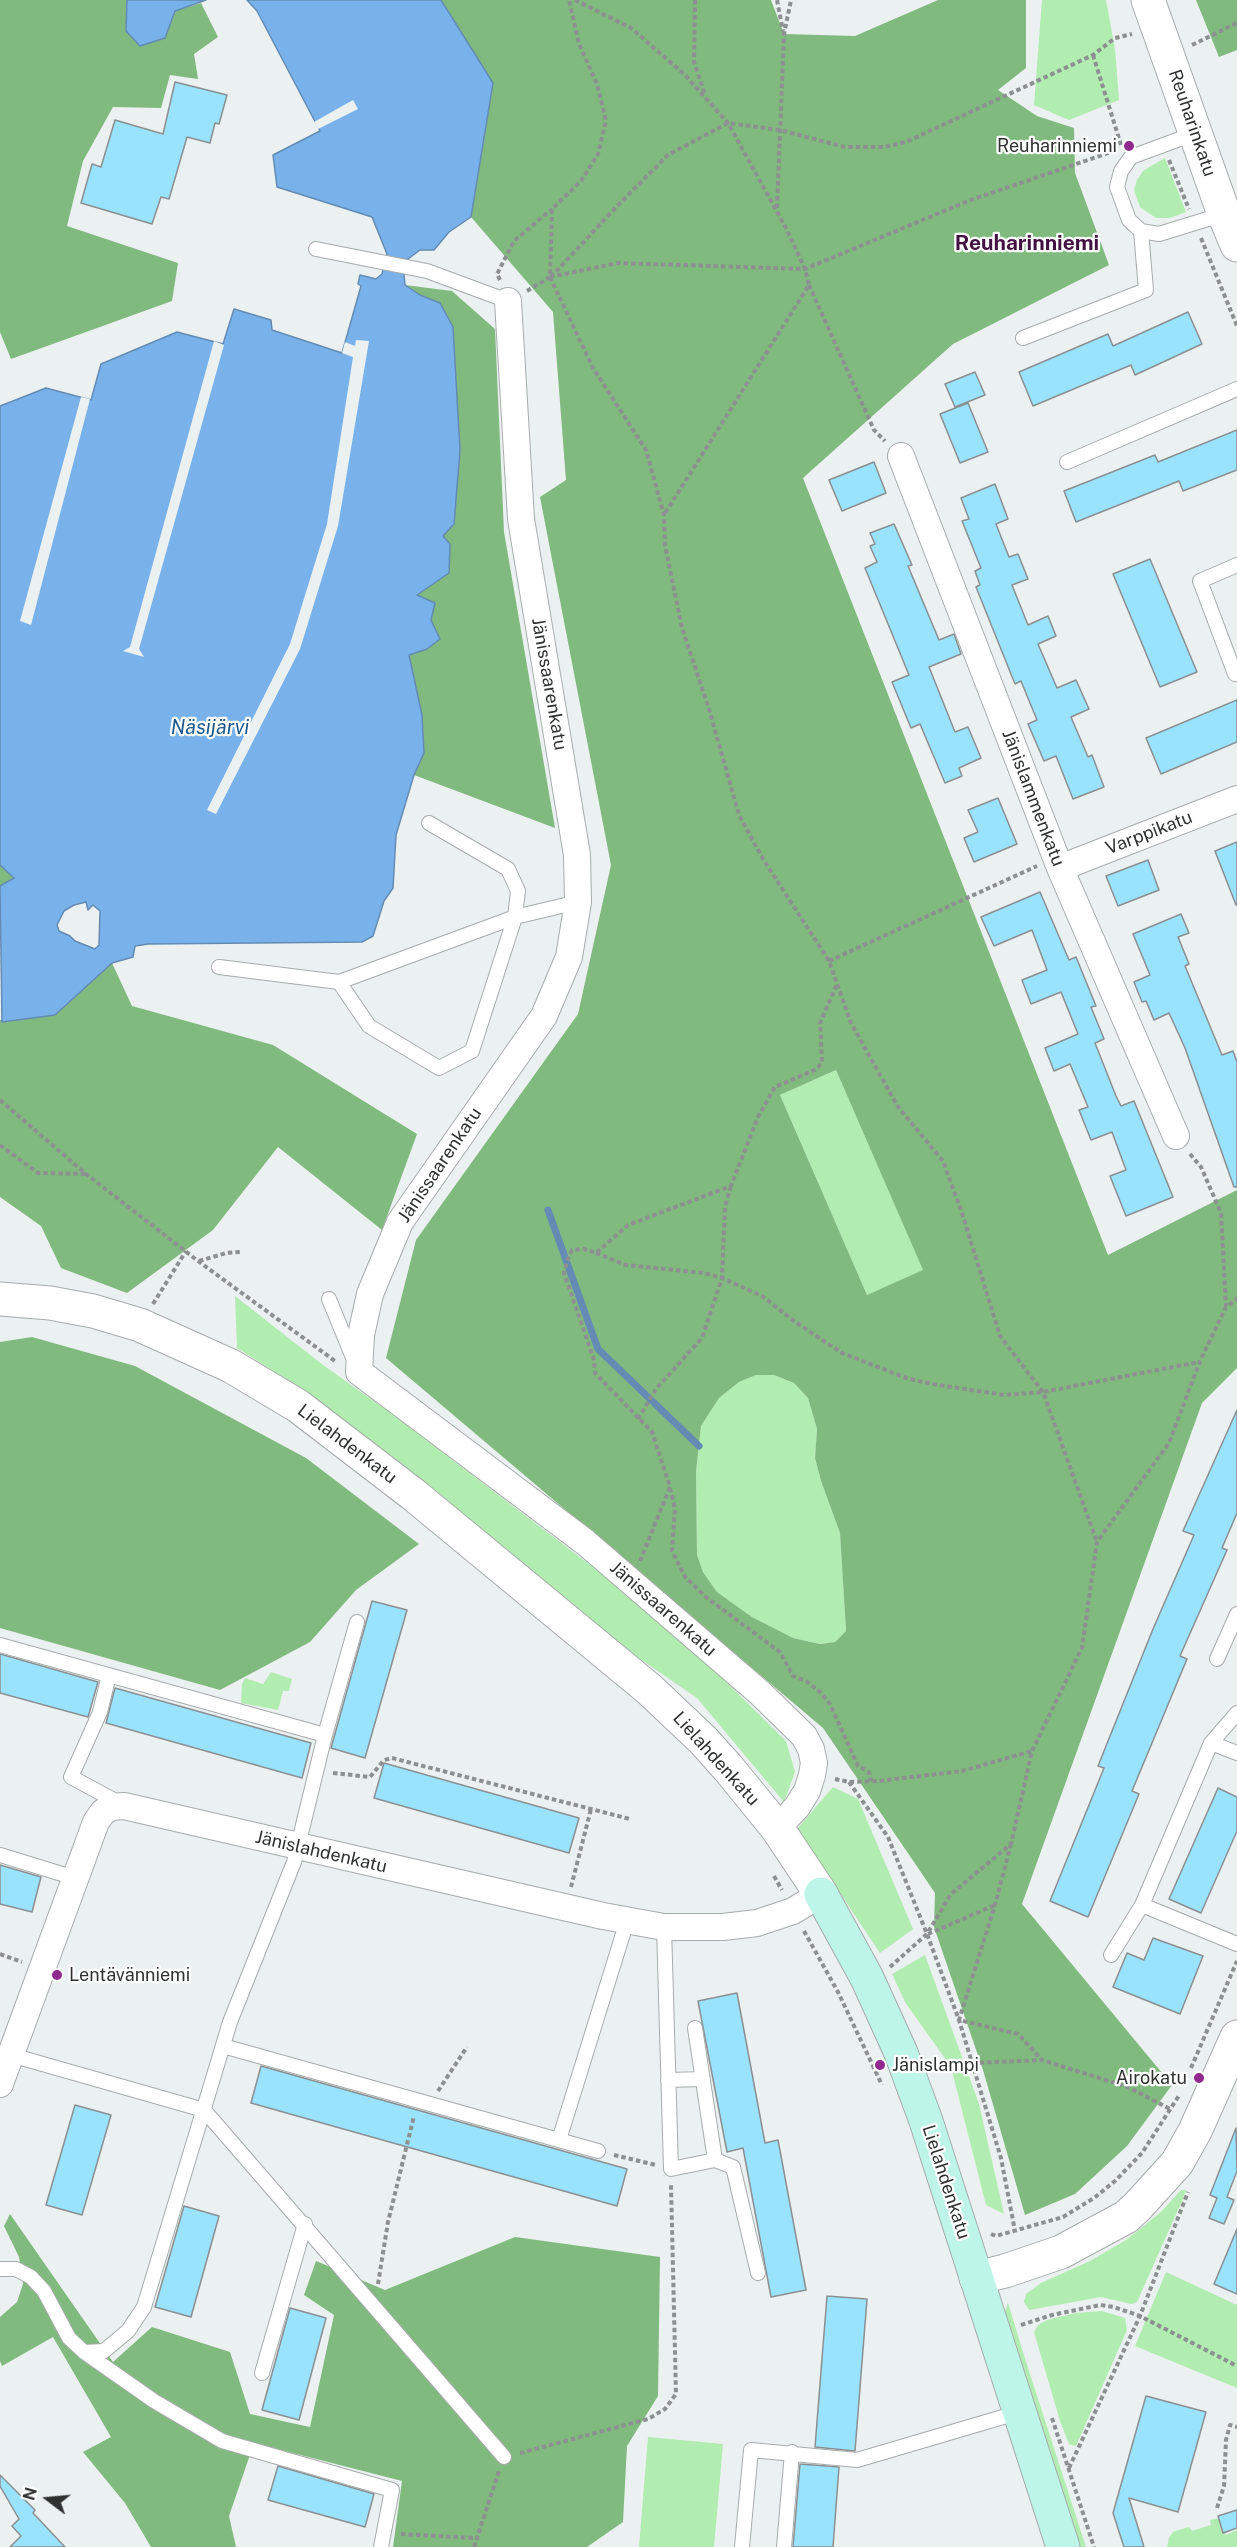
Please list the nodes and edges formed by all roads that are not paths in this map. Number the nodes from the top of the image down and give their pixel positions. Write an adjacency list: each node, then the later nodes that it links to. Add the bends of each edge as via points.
1 (1148, 0): 2 (street, Reuharinkatu)
2 (1196, 133): 3 (street, Reuharinkatu); 4 (lane, via 1131,157 1121,171 1117,187 1129,220)
3 (1224, 214): 4 (lane, via 1159,234); 5 (street, Reuharinkatu)
4 (1141, 231): 8 (lane, via 1146,290)
5 (1237, 245)
6 (316, 249): 7 (lane, via 428,271)
7 (508, 301): 17 (street, Jänissaarenkatu, via 521,519 577,855)
8 (1023, 338)
9 (1237, 389): 11 (lane)
10 (901, 456): 16 (street, Jänislammenkatu)
11 (1067, 462)
12 (1237, 565): 13 (lane, via 1200,581)
13 (1236, 674)
14 (1237, 799): 16 (street, Varppikatu)
15 (429, 824): 18 (lane, via 507,869 518,891)
16 (1058, 862): 21 (street, Jänislammenkatu)
17 (578, 902): 18 (lane); 24 (street, Jänissaarenkatu, via 569,957 544,1016 400,1222 370,1293 361,1335)
18 (515, 917): 20 (lane); 20 (lane, via 472,1051 439,1068 369,1026)
19 (219, 967): 20 (lane)
20 (339, 982)
21 (1176, 1136)
22 (0, 1299): 35 (street, Lielahdenkatu, via 50,1303 140,1325 231,1366 298,1406 414,1495 649,1689 703,1740)
23 (329, 1299): 24 (lane)
24 (359, 1372): 35 (street, Jänissaarenkatu, via 585,1542 760,1693 804,1736 814,1763 812,1775 797,1807)
25 (1237, 1614): 28 (lane)
26 (357, 1622): 31 (lane)
27 (0, 1645): 29 (lane)
28 (1217, 1659)
29 (109, 1675): 31 (lane); 34 (lane, via 100,1712 71,1778)
30 (1237, 1713): 32 (lane)
31 (325, 1735): 36 (lane)
32 (1211, 1743): 33 (lane); 40 (lane)
33 (1237, 1753)
34 (124, 1806): 36 (street, Jänislahdenkatu); 38 (street, via 103,1812 96,1822)
35 (777, 1828): 39 (street, Lielahdenkatu)
36 (298, 1847): 41 (street, Jänislahdenkatu); 47 (lane)
37 (0, 1855): 38 (lane)
38 (75, 1878): 48 (street)
39 (821, 1894): 42 (street, Jänislahdenkatu, via 793,1911 757,1923); 59 (main road, Lielahdenkatu, via 902,2053)
40 (1142, 1905): 43 (lane); 44 (lane)
41 (627, 1922): 42 (street, Jänislahdenkatu); 53 (lane)
42 (664, 1927): 50 (lane)
43 (1237, 1944)
44 (1111, 1955)
45 (695, 2028): 49 (lane)
46 (1237, 2037): 59 (street, via 1177,2163 1126,2217 1061,2252)
47 (223, 2046): 52 (lane); 53 (lane)
48 (10, 2055): 51 (street); 52 (lane)
49 (703, 2079): 50 (lane); 55 (lane)
50 (668, 2080): 55 (lane, via 670,2169)
51 (0, 2084)
52 (204, 2110): 56 (lane); 60 (lane, via 144,2307 128,2331 104,2351)
53 (559, 2140): 54 (lane)
54 (598, 2151)
55 (715, 2160): 58 (lane, via 733,2167)
56 (304, 2224): 61 (lane); 64 (lane)
57 (0, 2269): 60 (lane, via 16,2269 31,2277 44,2291 69,2338)
58 (758, 2272)
59 (976, 2278): 62 (main road, Lielahdenkatu)
60 (84, 2352): 65 (lane, via 154,2401 222,2441 392,2490)
61 (262, 2373)
62 (1020, 2412): 63 (lane, via 857,2460); 68 (main road, Lielahdenkatu)
63 (792, 2452): 66 (lane, via 751,2450); 67 (lane)
64 (504, 2457)
65 (383, 2540)
66 (742, 2547)
67 (784, 2547)
68 (1063, 2547)

